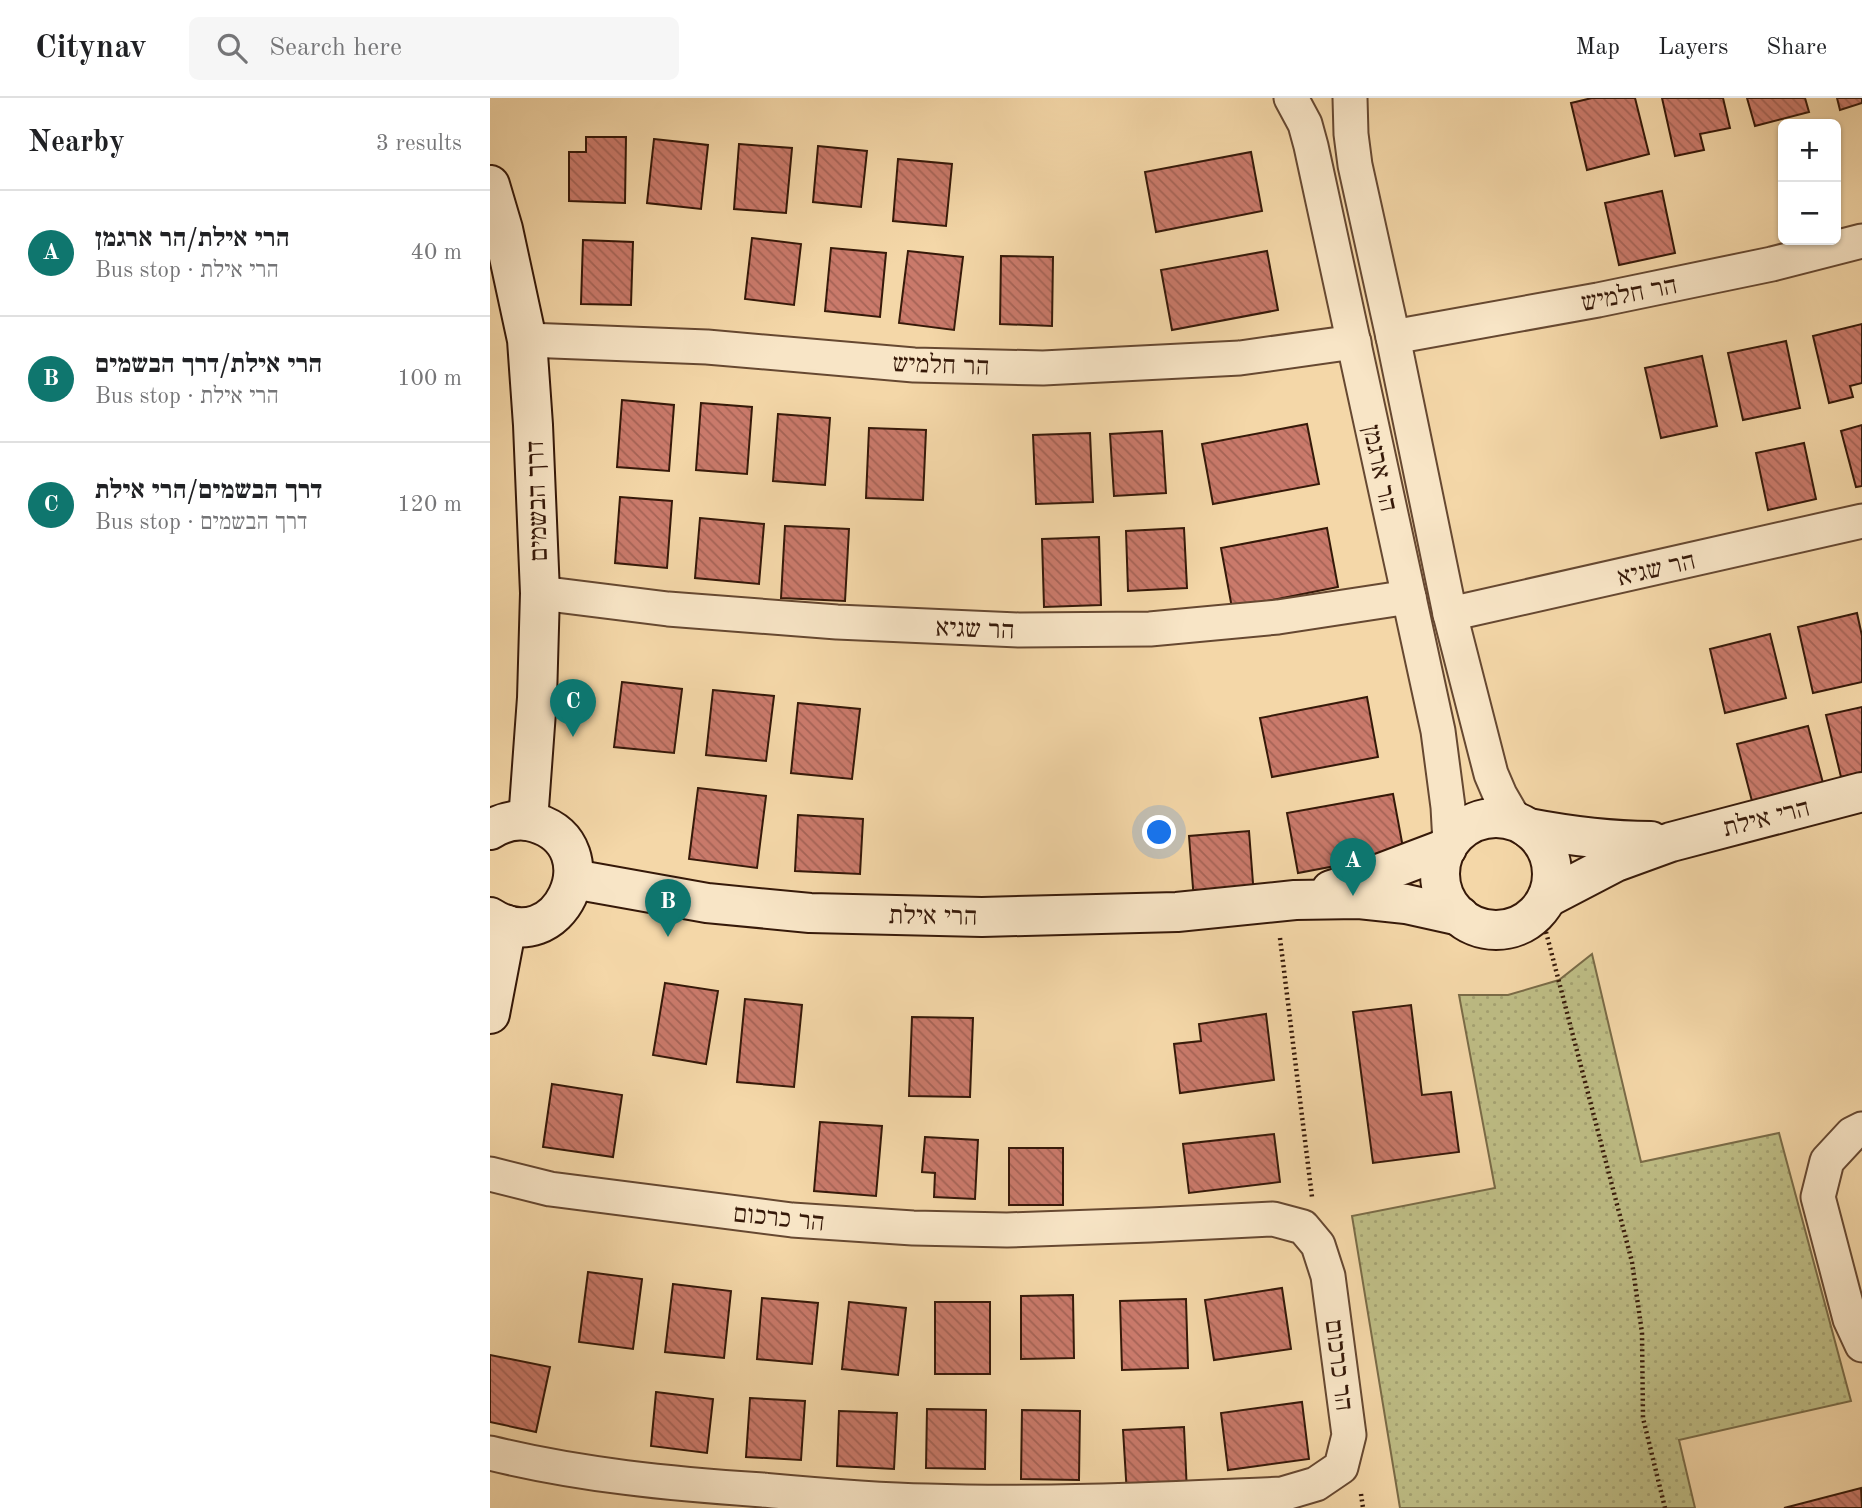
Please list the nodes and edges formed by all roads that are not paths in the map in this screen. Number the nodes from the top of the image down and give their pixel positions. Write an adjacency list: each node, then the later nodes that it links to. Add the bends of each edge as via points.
1 (1291, 98): 7 (street, הר ארגמן, via 1311,146)
2 (1350, 98): 5 (street, הר ארגמן, via 1355,165)
3 (490, 185): 6 (street, דרך הבשמים)
4 (1862, 240): 5 (street, הר חלמיש, via 1745,270)
5 (1393, 337): 11 (street, הר ארגמן)
6 (527, 340): 7 (street, הר חלמיש, via 707,347 914,365 1043,368 1240,358); 9 (street, דרך הבשמים)
7 (1354, 342): 10 (street, הר ארגמן)
8 (1862, 521): 11 (street, הר שגיא)
9 (540, 593): 10 (street, הר שגיא, via 668,609 1019,630 1150,629 1278,617); 13 (street, דרך הבשמים)
10 (1409, 597): 17 (street, הר ארגמן, via 1438,731)
11 (1450, 614): 14 (street, הר ארגמן, via 1491,774)
12 (1862, 792): 16 (street, הרי אילת)
13 (528, 821): 15 (street, via 505,822); 18 (street, via 552,831 562,841 573,865)
14 (1522, 825): 16 (street, הרי אילת, via 1608,841); 17 (street, via 1491,818 1479,821); 20 (street, via 1538,837 1550,860 1551,886)
15 (490, 830)
16 (1671, 842): 20 (street, הרי אילת, via 1616,862)
17 (1448, 845): 19 (street, הרי אילת, via 1365,879); 21 (street, via 1442,884)
18 (573, 879): 19 (street, הרי אילת, via 707,903 810,913 1010,916 1177,912); 22 (street, via 565,903 545,920 520,927)
19 (1285, 901): 21 (street, הרי אילת, via 1359,899)
20 (1543, 903): 21 (street, via 1531,918 1508,928 1482,928)
21 (1460, 916)
22 (498, 921): 23 (street)
23 (490, 1014)
24 (1862, 1129): 26 (street, via 1852,1133 1826,1161 1818,1198 1850,1319)
25 (490, 1174): 27 (street, הר כרכום, via 550,1189 673,1206 913,1228 1007,1230 1273,1219 1303,1227 1318,1245 1328,1276 1349,1435 1341,1467 1316,1484 1282,1494 1059,1503 927,1502 698,1486)
26 (1862, 1345)
27 (490, 1453)

